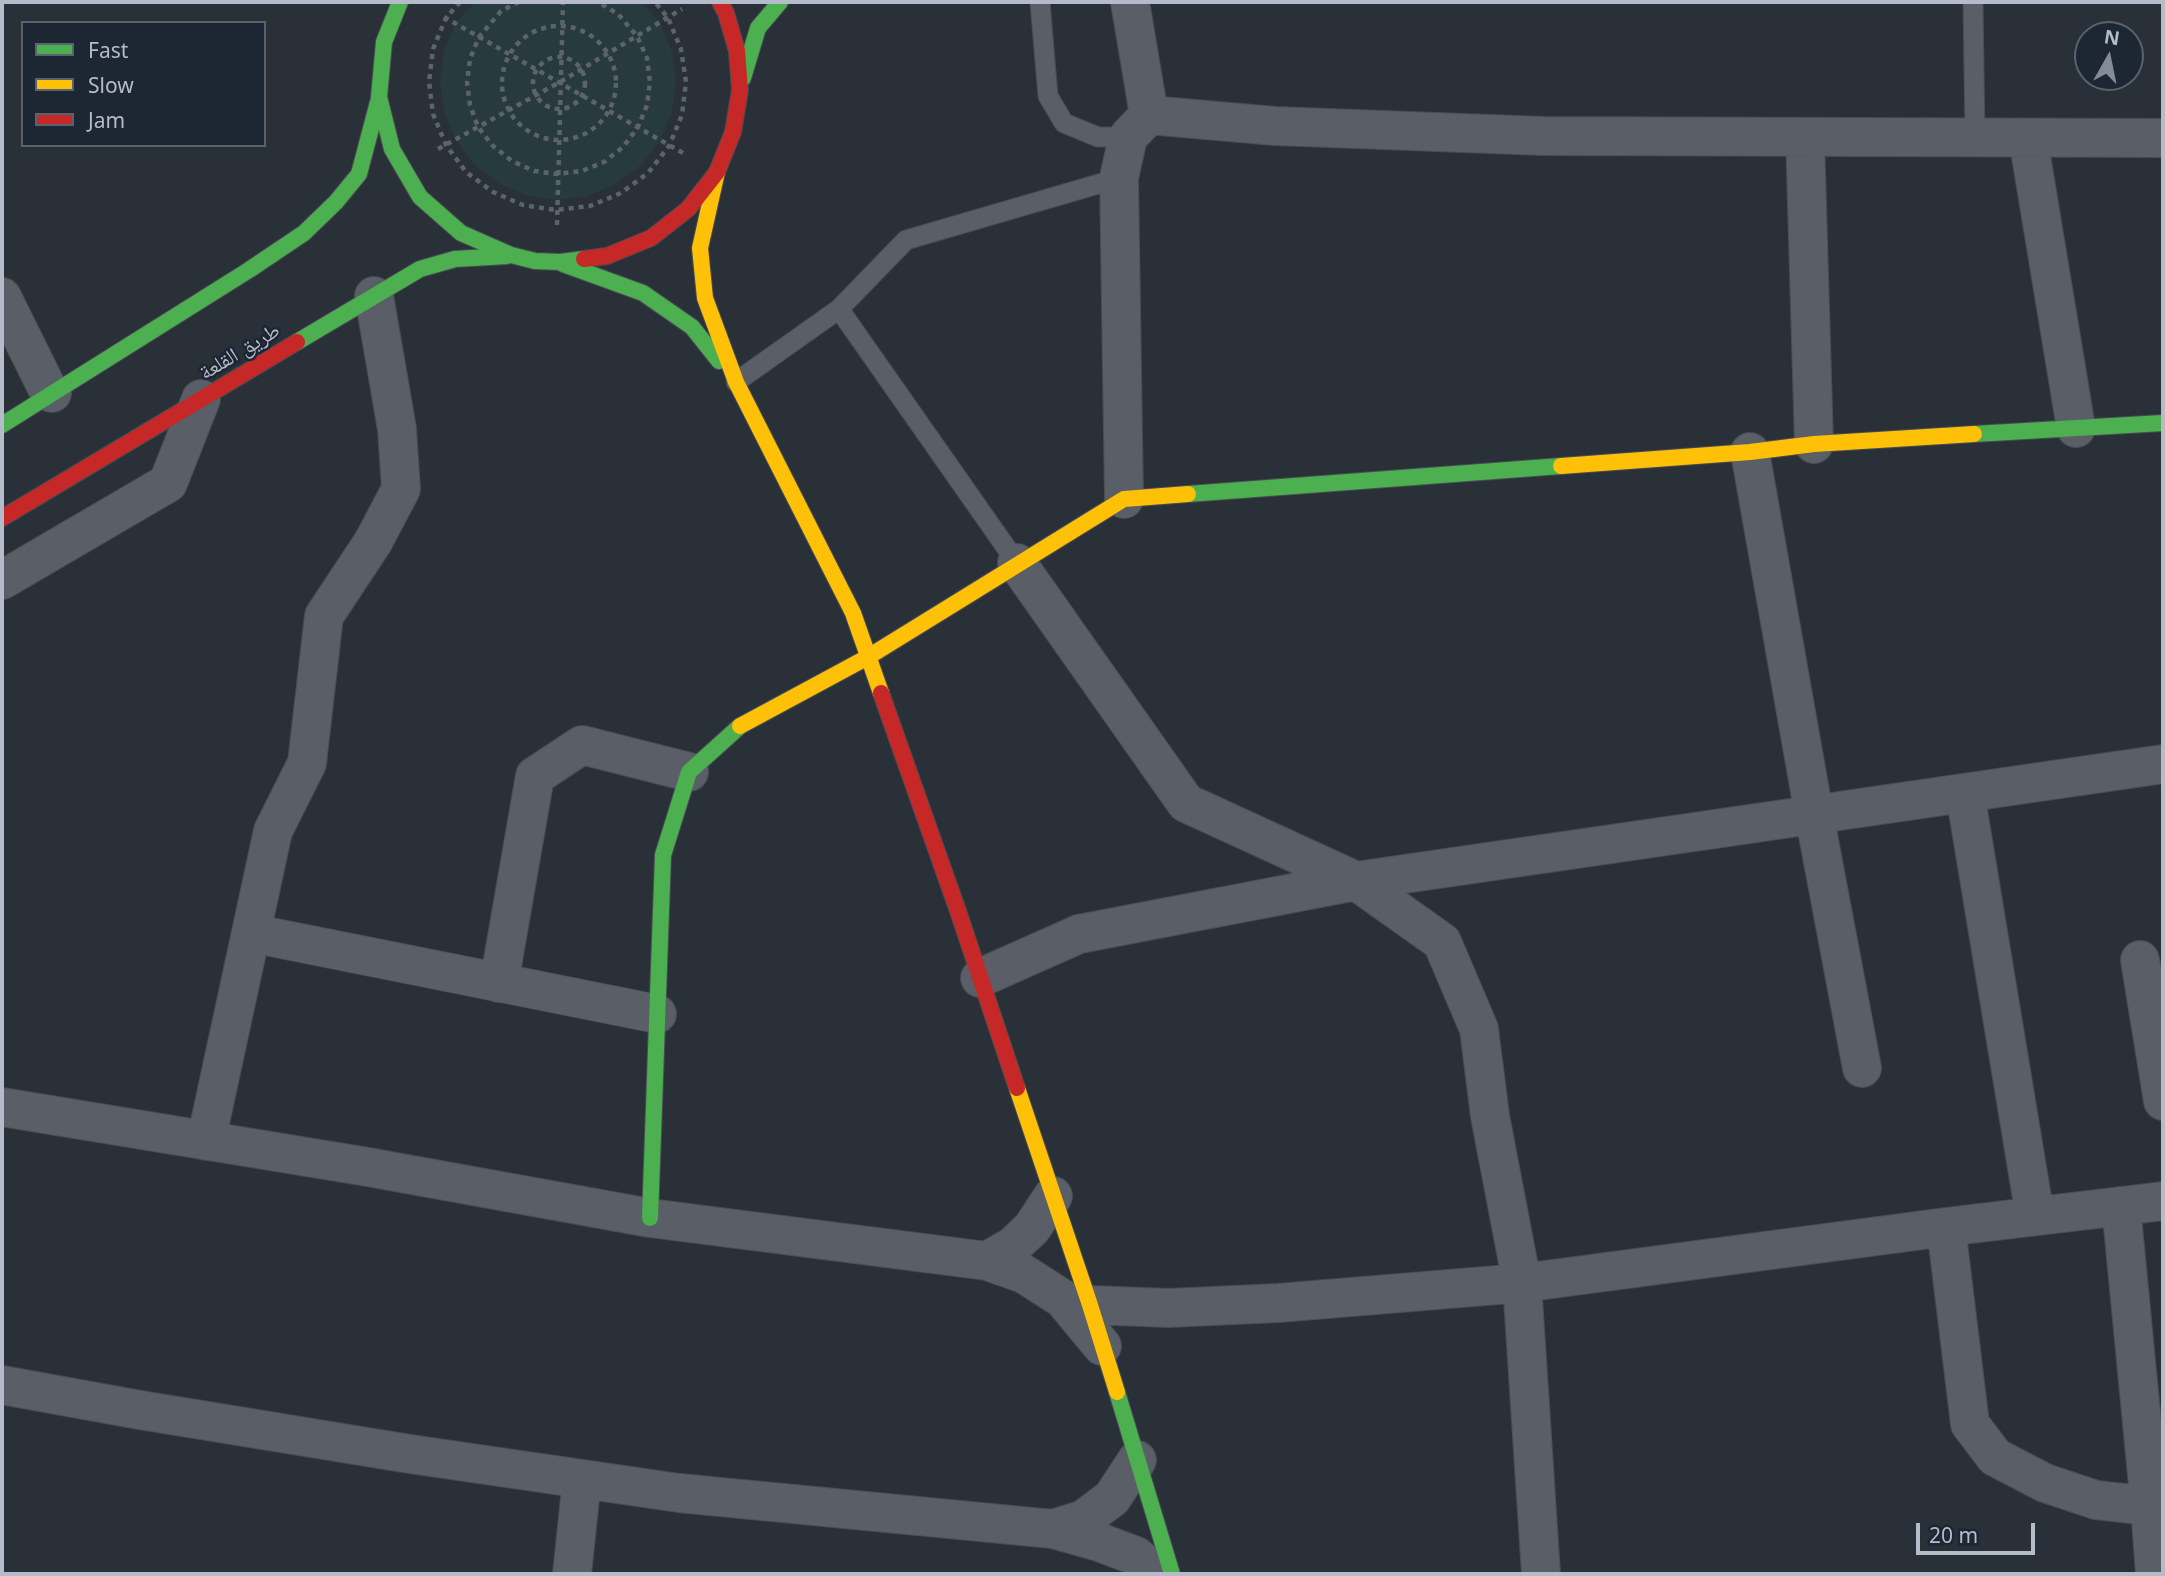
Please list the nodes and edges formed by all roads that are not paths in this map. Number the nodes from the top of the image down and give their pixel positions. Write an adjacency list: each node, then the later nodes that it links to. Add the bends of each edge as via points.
1 (400, 2): 8 (street, via 384,42)
2 (720, 2): 7 (street, via 737,51)
3 (780, 2): 7 (street, via 758,28)
4 (1040, 2): 9 (lane, via 1048,96 1064,123 1098,137)
5 (1130, 2): 9 (street)
6 (1973, 2): 11 (lane)
7 (740, 90): 14 (street, via 733,132)
8 (379, 97): 16 (street, via 392,149 420,197 461,233); 22 (street, via 359,174 304,233)
9 (1139, 126): 10 (street); 15 (street)
10 (1805, 137): 11 (street); 27 (street)
11 (1975, 137): 12 (street)
12 (2028, 138): 13 (street); 26 (street)
13 (2163, 138)
14 (717, 172): 17 (street, via 688,209 651,238 607,256); 21 (street, via 700,248 705,298)
15 (1119, 178): 20 (lane, via 906,240); 29 (street)
16 (511, 256): 17 (street); 18 (street, طريق القلعة, via 455,258 420,269)
17 (560, 262): 21 (street, via 643,293 692,327)
18 (374, 296): 23 (street, طريق القلعة); 39 (street, via 397,429 401,489 373,542 324,616 307,762 273,831)
19 (2, 297): 22 (street)
20 (839, 309): 21 (lane); 31 (lane)
21 (736, 382): 33 (street, via 853,613)
22 (52, 393): 25 (street)
23 (201, 399): 30 (street, طريق القلعة); 32 (street, via 168,483)
24 (2163, 423): 26 (street)
25 (2, 425)
26 (2076, 428): 27 (street)
27 (1814, 444): 28 (street)
28 (1750, 452): 29 (street); 37 (street)
29 (1124, 499): 31 (street)
30 (2, 518)
31 (1017, 564): 33 (street); 38 (street, via 1186,803)
32 (2, 580)
33 (868, 657): 35 (street, via 742,724); 41 (street)
34 (2163, 764): 36 (street)
35 (689, 772): 42 (street, via 582,745 536,776); 43 (street, via 663,855)
36 (1965, 793): 37 (street); 51 (street)
37 (1814, 814): 38 (street); 44 (street)
38 (1356, 881): 41 (street, via 1079,934); 55 (street, via 1442,942 1479,1029 1490,1115)
39 (251, 933): 42 (street); 47 (street)
40 (2140, 960): 45 (street)
41 (980, 978): 48 (street)
42 (499, 983): 43 (street)
43 (657, 1014): 52 (street)
44 (1862, 1068)
45 (2163, 1101)
46 (2, 1107): 47 (street)
47 (205, 1141): 52 (street)
48 (1053, 1196): 54 (street, via 1032,1228 1013,1246); 56 (street)
49 (2163, 1201): 50 (street)
50 (2121, 1206): 51 (street); 61 (street)
51 (2035, 1216): 53 (street)
52 (650, 1218): 54 (street)
53 (1946, 1227): 55 (street); 61 (street, via 1970,1424 1995,1457 2045,1483 2096,1500)
54 (986, 1261): 57 (street, via 1024,1274 1063,1298)
55 (1522, 1283): 56 (street, via 1264,1304); 66 (street)
56 (1090, 1305): 57 (street)
57 (1102, 1346): 59 (street)
58 (2, 1385): 60 (street, via 356,1446)
59 (1137, 1460): 62 (street, via 1112,1498 1084,1519); 65 (street)
60 (582, 1479): 62 (street, via 679,1493); 63 (street)
61 (2156, 1506): 67 (street)
62 (1054, 1529): 64 (street, via 1136,1556)
63 (572, 1574)
64 (1157, 1574)
65 (1172, 1574)
66 (1541, 1574)
67 (2155, 1574)

